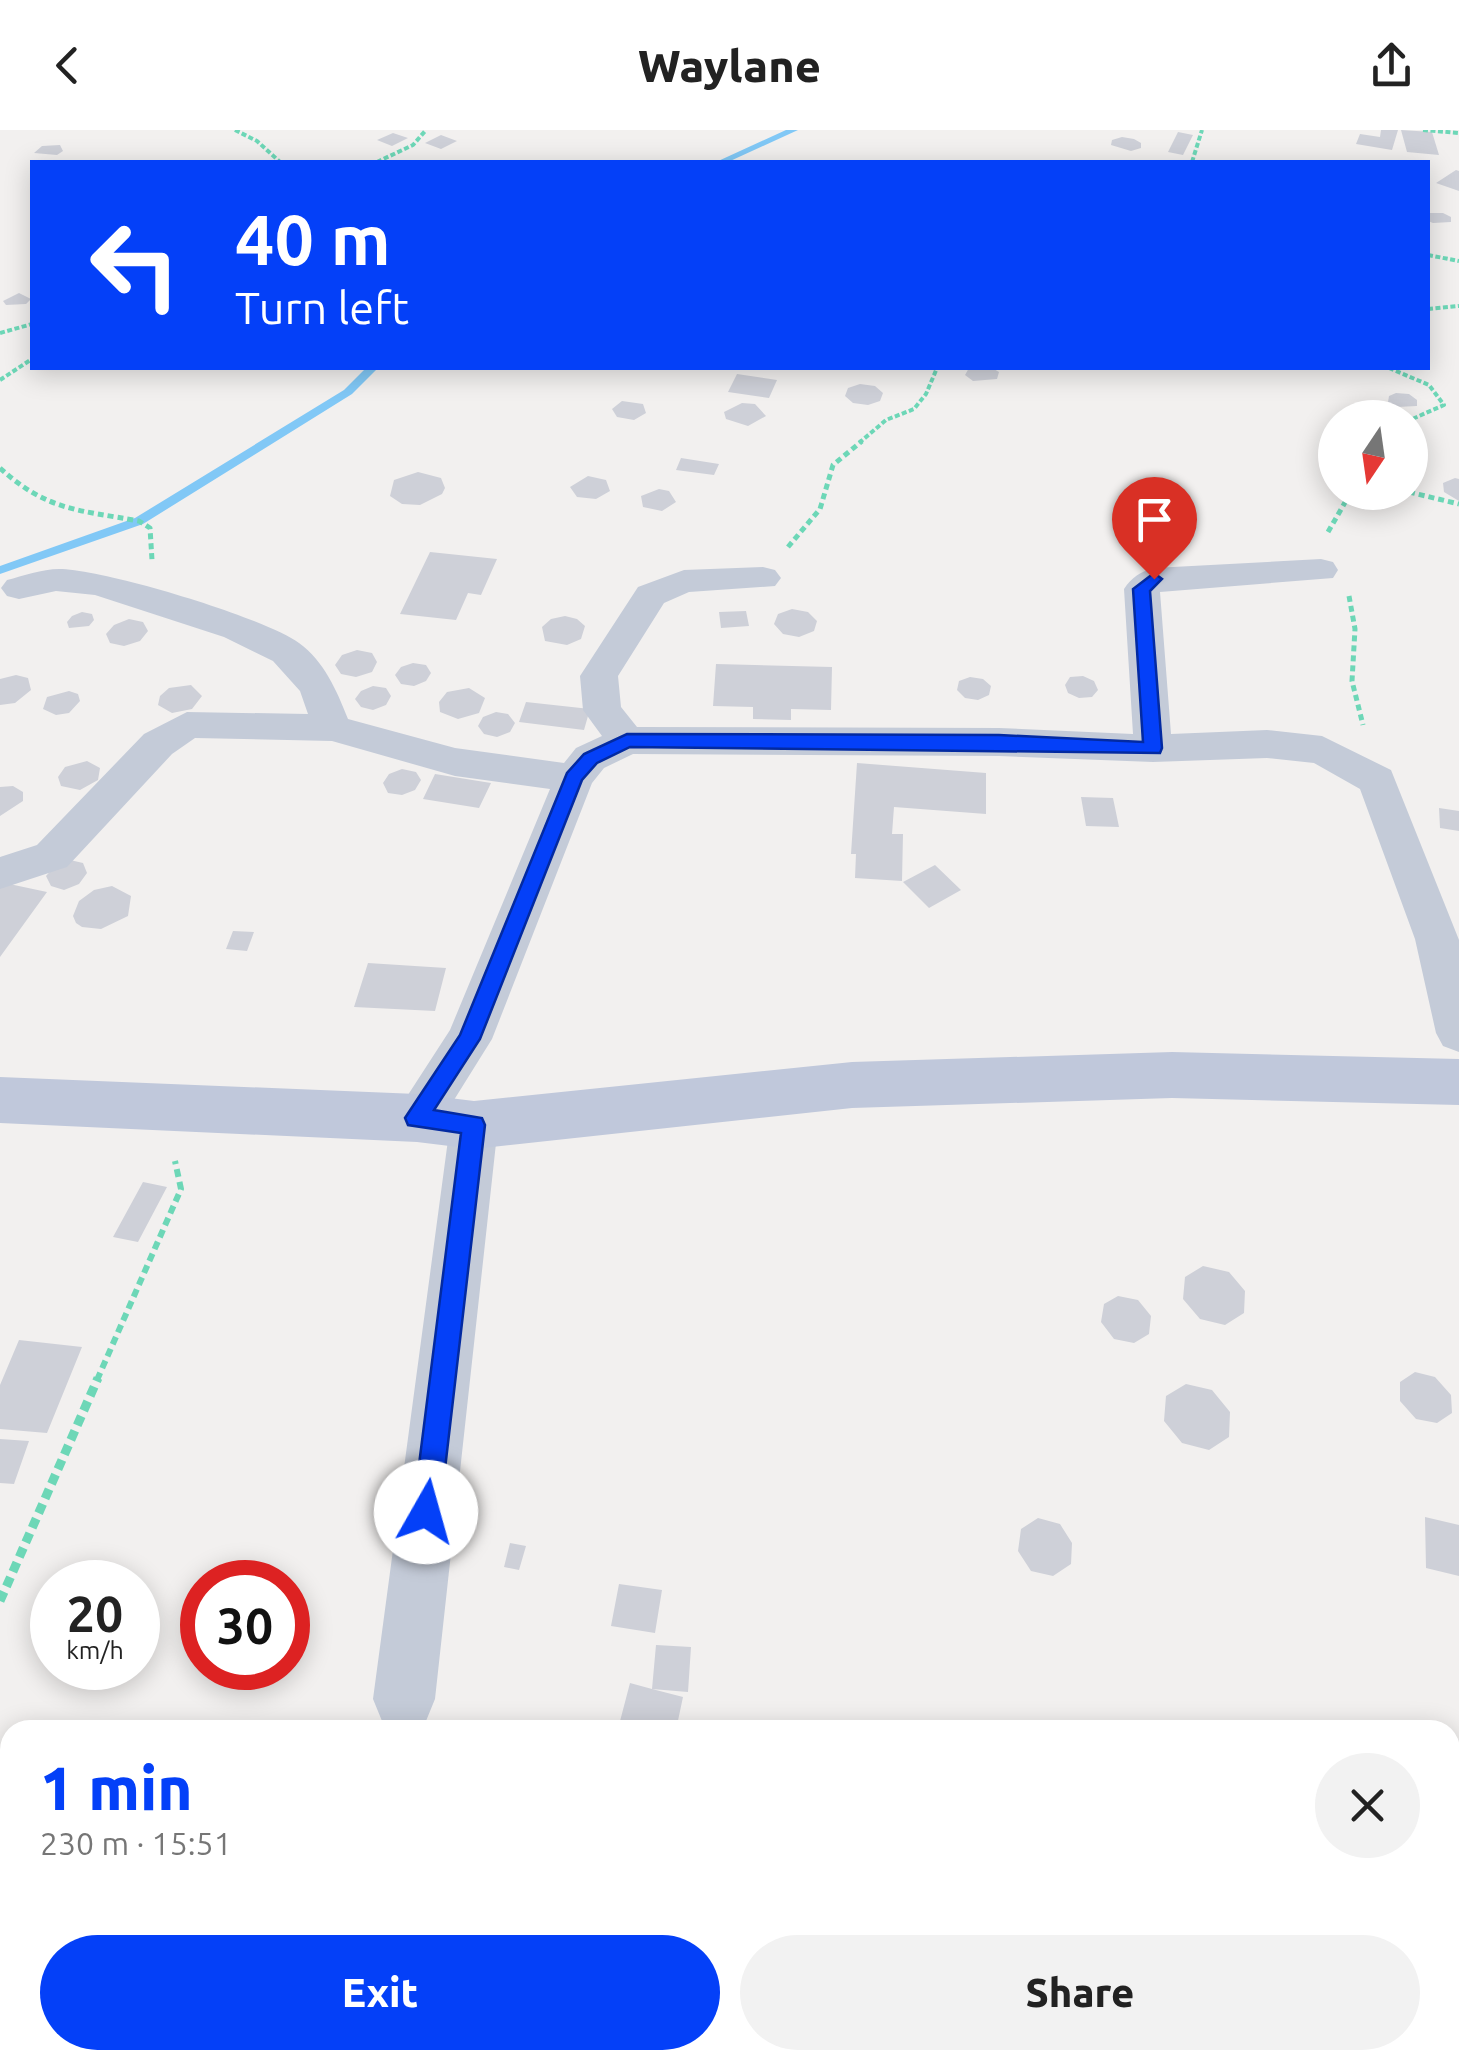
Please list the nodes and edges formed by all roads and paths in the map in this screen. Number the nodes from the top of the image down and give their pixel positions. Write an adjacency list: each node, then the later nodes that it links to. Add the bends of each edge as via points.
1 (235, 130): 6 (path)
2 (426, 130): 7 (path, via 413,145)
3 (1202, 130): 8 (path)
4 (1423, 130): 5 (path)
5 (1456, 132)
6 (278, 160)
7 (382, 160)
8 (1193, 160)
9 (1430, 255): 10 (path)
10 (1459, 261)
11 (1459, 306): 12 (path)
12 (1430, 308)
13 (30, 325): 14 (path)
14 (0, 333)
15 (30, 359): 18 (path)
16 (937, 370): 25 (path, via 914,410 886,420 833,465 820,509)
17 (1394, 370): 19 (path, via 1430,385 1444,405)
18 (0, 380)
19 (1428, 412)
20 (0, 468): 27 (path, via 52,505 150,528 152,559 171,597)
21 (1428, 497): 22 (path)
22 (1459, 504)
23 (1340, 510): 24 (path, via 1313,556)
24 (1321, 570): 30 (street, via 1146,583); 32 (path, via 1351,597 1352,680)
25 (763, 578): 29 (street, via 684,580 651,595 599,676 602,710)
26 (19, 588): 27 (street, via 77,580)
27 (166, 607): 28 (street, via 286,652 316,687)
28 (332, 728): 31 (street, via 455,762); 33 (street, via 187,725 158,744 52,856)
29 (627, 740): 30 (street); 31 (street, via 590,758)
30 (1153, 748): 32 (street, via 1268,744 1322,750)
31 (574, 778): 38 (street, via 469,1039)
32 (1377, 780): 34 (street, via 1437,939)
33 (0, 873)
34 (1459, 1033)
35 (1459, 1082): 39 (street, via 1172,1075 872,1084)
36 (0, 1100): 37 (street)
37 (187, 1109): 38 (street); 40 (path, via 172,1148 181,1188)
38 (416, 1118): 39 (street)
39 (474, 1125): 41 (street)
40 (0, 1601)
41 (404, 1699)

